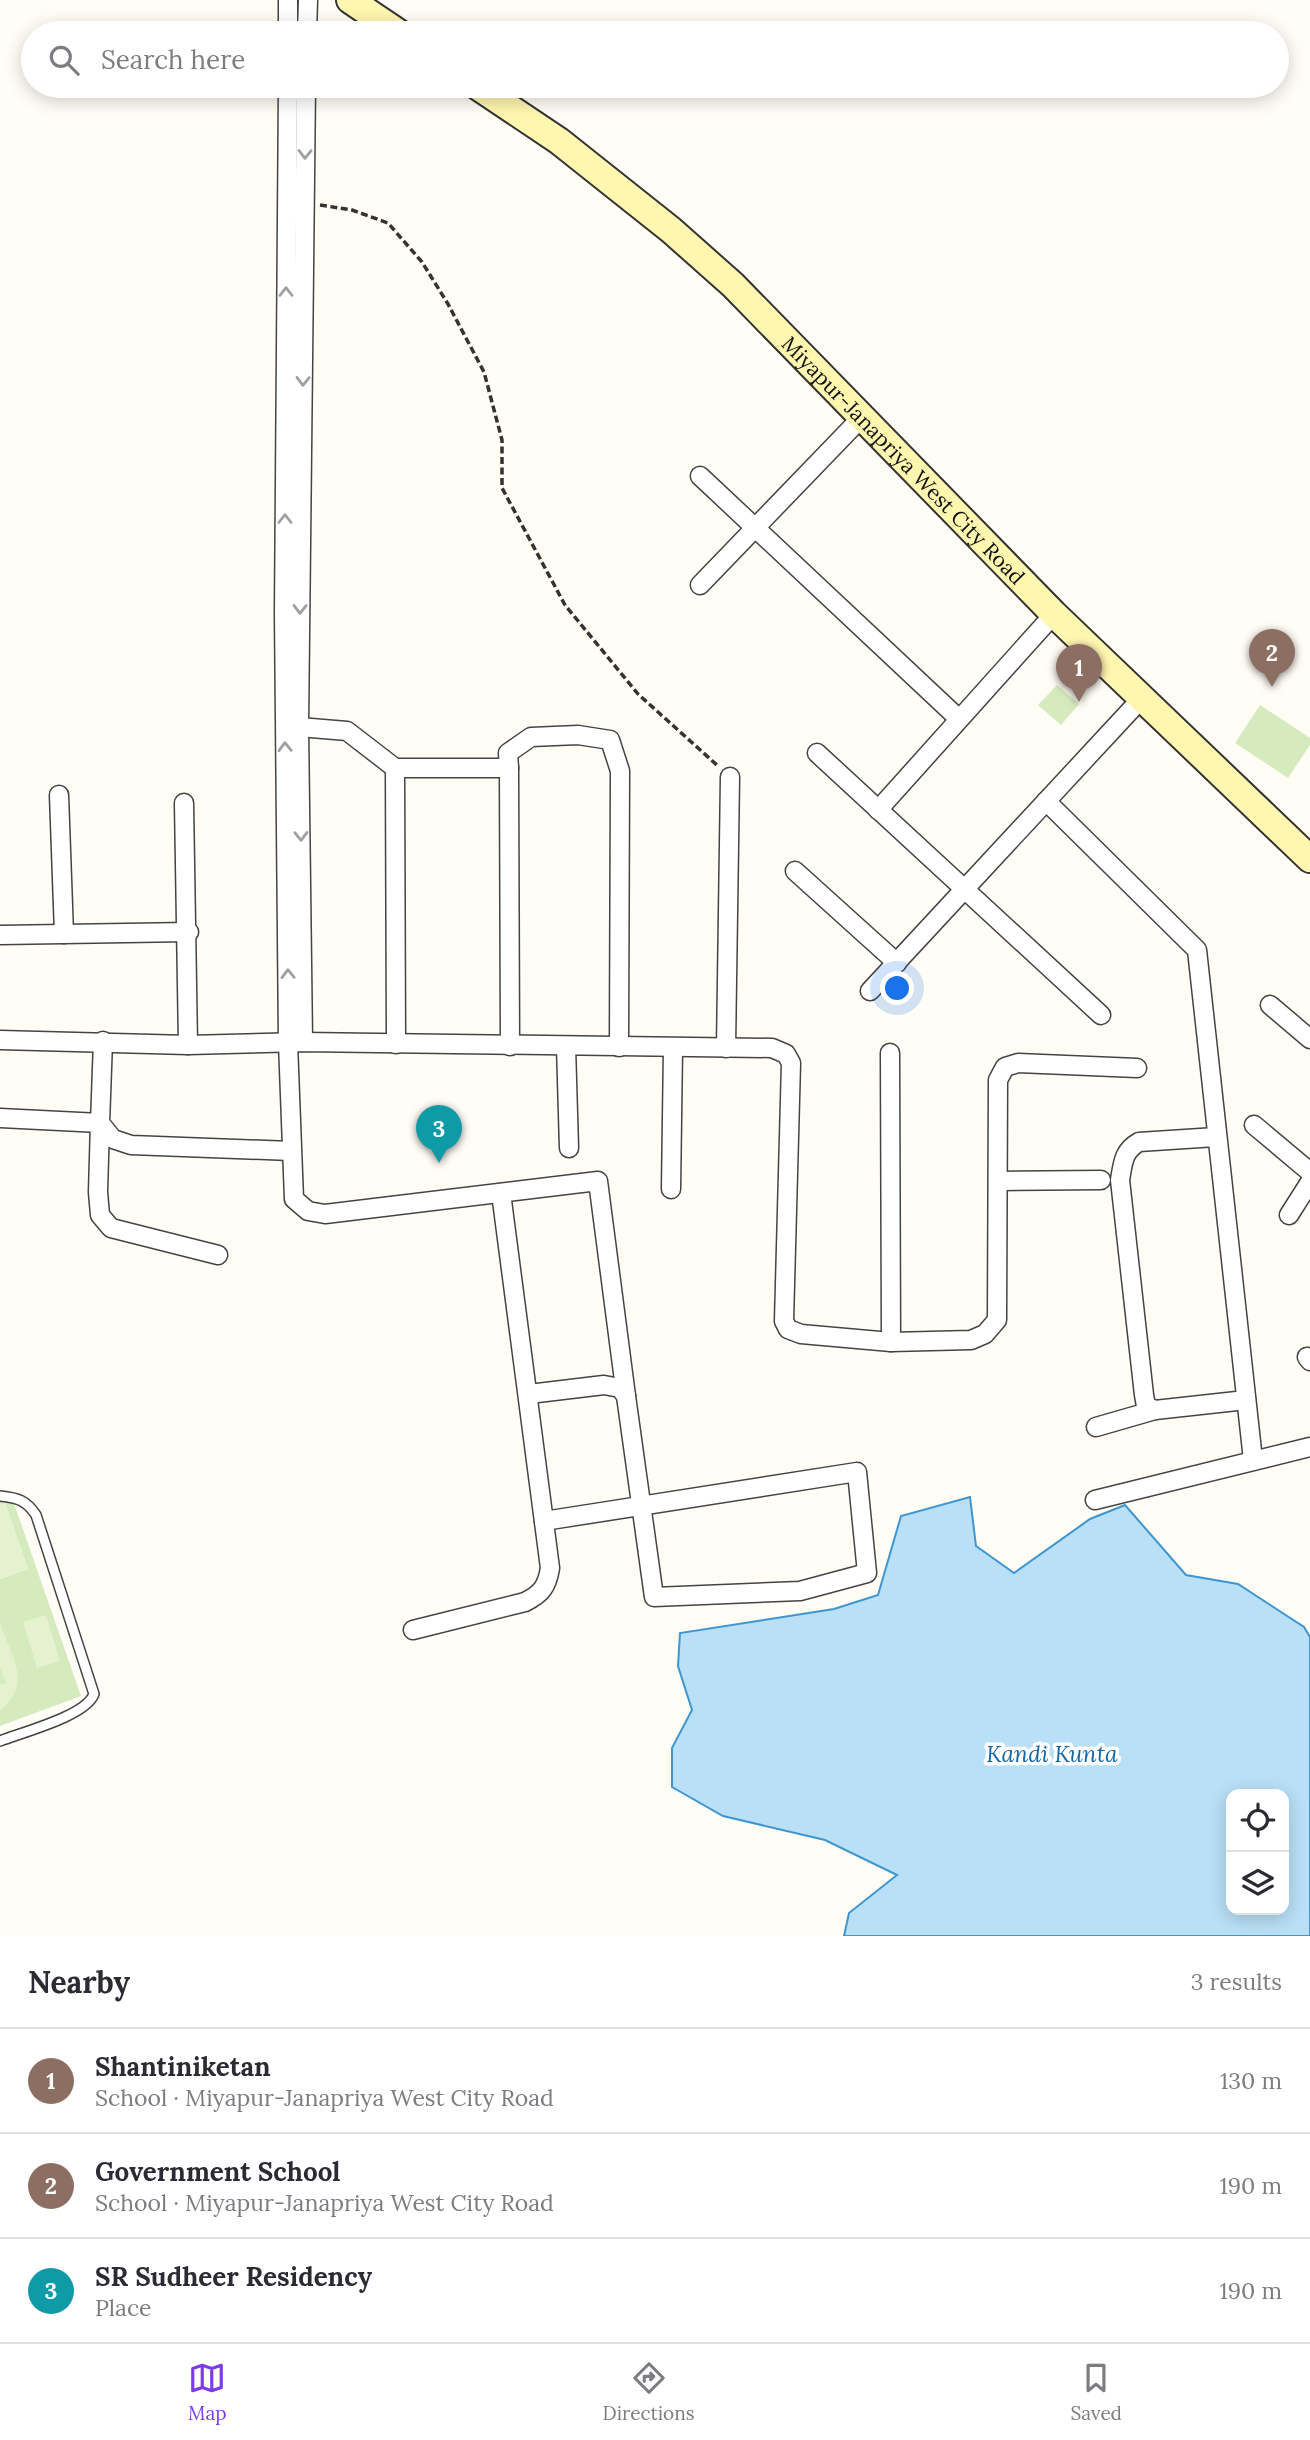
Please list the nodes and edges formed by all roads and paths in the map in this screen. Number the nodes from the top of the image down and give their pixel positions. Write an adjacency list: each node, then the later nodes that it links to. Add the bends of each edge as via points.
1 (288, 0): 4 (street)
2 (308, 0): 5 (street)
3 (350, 0): 6 (street)
4 (288, 21)
5 (307, 21)
6 (381, 21)
7 (288, 98): 40 (street, one-way to 7, via 284,614)
8 (306, 98): 10 (street, one-way to 10)
9 (495, 98): 11 (street, Miyapur-Janapriya West City Road, via 671,230 733,285)
10 (304, 203): 18 (street, one-way to 18); 22 (path, via 352,210 388,223 422,262 484,372 502,440 502,488 565,605 638,694)
11 (863, 416): 13 (street); 15 (street, Miyapur-Janapriya West City Road)
12 (700, 476): 13 (street)
13 (755, 528): 14 (street); 17 (street)
14 (700, 585)
15 (1054, 614): 16 (street, Miyapur-Janapriya West City Road); 17 (street)
16 (1141, 699): 24 (street); 27 (street, Miyapur-Janapriya West City Road)
17 (959, 719): 26 (street)
18 (299, 727): 20 (street, via 347,731); 40 (street, one-way to 40)
19 (817, 753): 26 (street)
20 (395, 768): 21 (street); 41 (street)
21 (509, 768): 43 (street); 45 (street, via 508,753 531,737 578,735 610,740 620,771)
22 (730, 777): 47 (street)
23 (59, 795): 31 (street)
24 (1046, 801): 29 (street); 53 (street, via 1196,950)
25 (184, 803): 30 (street)
26 (878, 810): 29 (street)
27 (1308, 851)
28 (794, 871): 33 (street)
29 (965, 890): 33 (street); 36 (street)
30 (188, 932): 31 (street); 42 (street)
31 (64, 934): 32 (street)
32 (0, 935)
33 (897, 962): 34 (street)
34 (870, 991)
35 (1270, 1005): 37 (street)
36 (1101, 1015)
37 (1310, 1038)
38 (0, 1040): 39 (street)
39 (103, 1041): 42 (street); 51 (street)
40 (296, 1042): 41 (street); 42 (street); 55 (street)
41 (396, 1044): 43 (street)
42 (188, 1045)
43 (510, 1046): 44 (street)
44 (566, 1046): 45 (street); 54 (street)
45 (619, 1047): 46 (street)
46 (673, 1048): 47 (street); 60 (street)
47 (726, 1048): 64 (street, via 772,1048 786,1054 791,1063 784,1321 788,1329 801,1335)
48 (890, 1053): 64 (street)
49 (1136, 1068): 58 (street, via 1018,1063 1005,1067 998,1080)
50 (0, 1118): 51 (street)
51 (100, 1123): 55 (street, via 113,1139 131,1145); 63 (street, via 100,1215 111,1228)
52 (1254, 1125): 56 (street)
53 (1216, 1138): 67 (street); 68 (street, via 1139,1142 1124,1155 1120,1180 1143,1395 1146,1406)
54 (569, 1148)
55 (291, 1151): 61 (street, via 294,1199 308,1211 325,1214)
56 (1310, 1172)
57 (1101, 1180): 58 (street)
58 (999, 1181): 64 (street, via 997,1320 985,1334 971,1340)
59 (1310, 1182): 62 (street)
60 (671, 1189)
61 (501, 1194): 65 (street); 66 (street, via 598,1181)
62 (1289, 1215)
63 (218, 1255)
64 (891, 1342)
65 (528, 1394): 66 (street, via 604,1385 620,1388); 75 (street)
66 (626, 1396): 74 (street)
67 (1246, 1400): 68 (street); 71 (street)
68 (1155, 1410): 69 (street)
69 (1096, 1427)
70 (1310, 1447): 71 (street)
71 (1253, 1460): 73 (street)
72 (0, 1496): 77 (lane, via 19,1498 36,1516 94,1694 77,1712)
73 (1095, 1500)
74 (642, 1505): 74 (street, via 654,1597 800,1591 867,1573 857,1472); 75 (street)
75 (544, 1521): 76 (street, via 550,1568 548,1584 538,1595)
76 (413, 1630)
77 (0, 1741)

